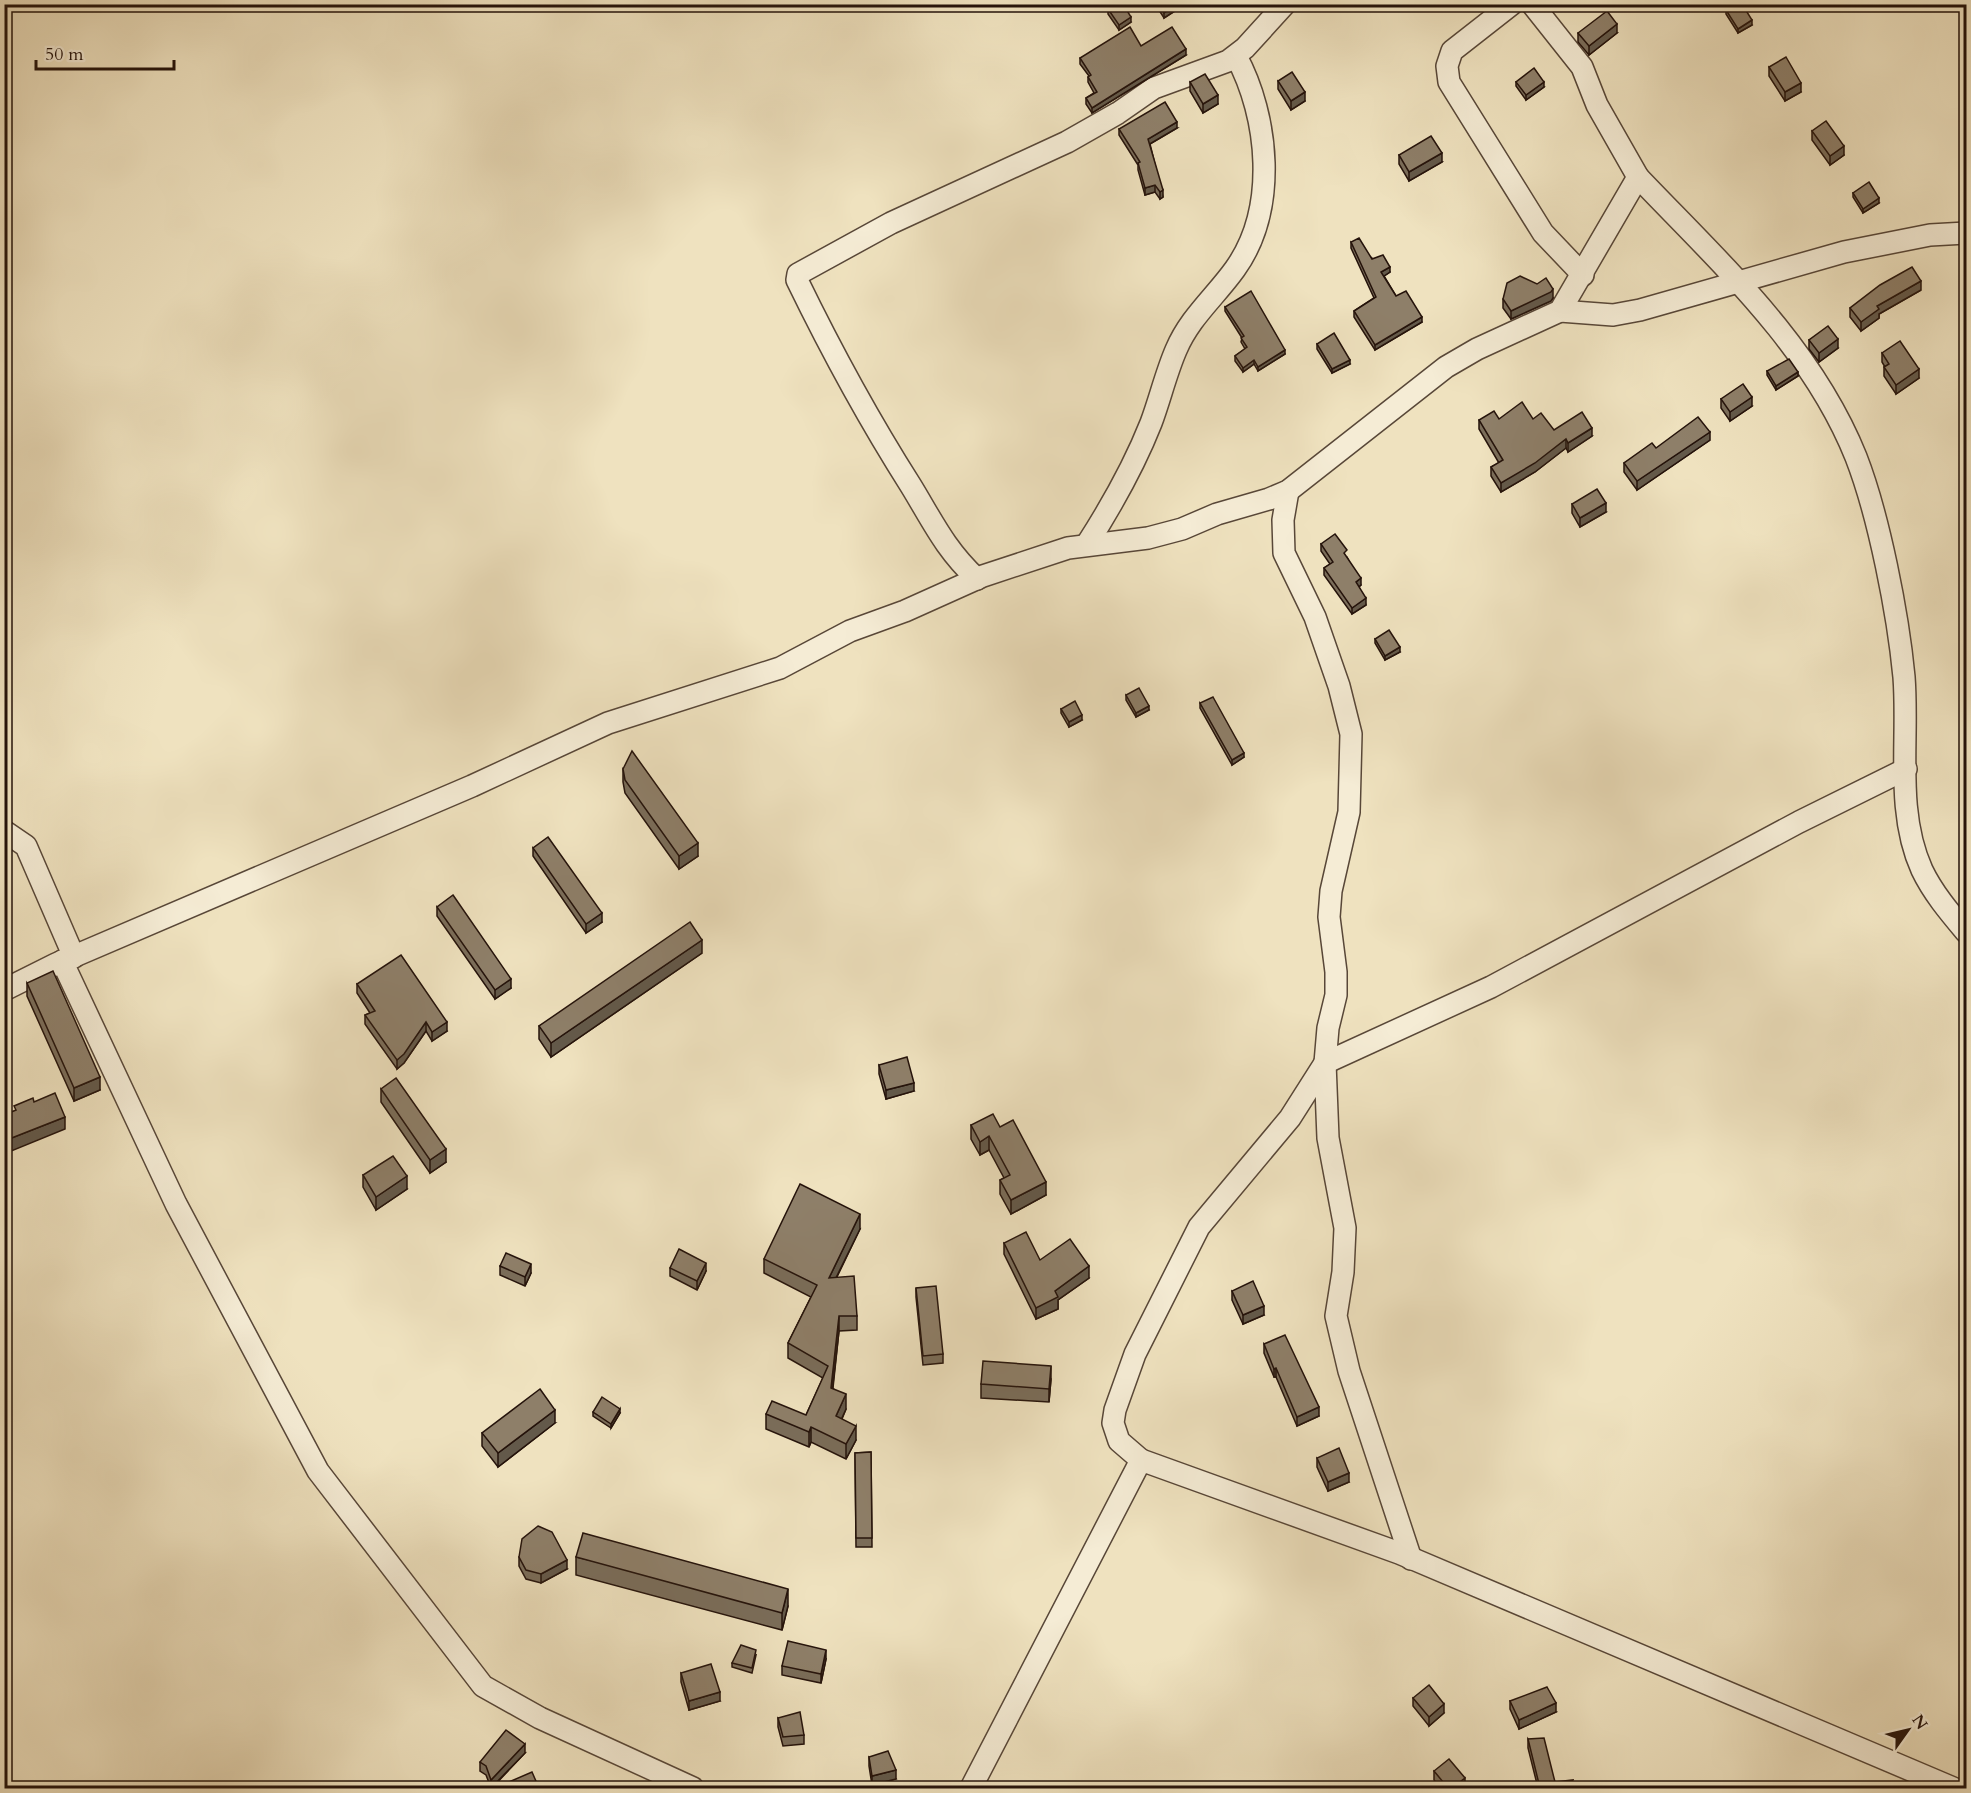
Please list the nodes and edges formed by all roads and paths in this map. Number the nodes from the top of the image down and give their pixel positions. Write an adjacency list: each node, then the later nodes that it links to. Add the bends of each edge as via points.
1 (1285, 4): 4 (street)
2 (1512, 4): 7 (street, via 1452,51 1447,66 1449,82 1543,233)
3 (1536, 6): 5 (street, via 1582,67 1597,105)
4 (1236, 56): 11 (street, via 1252,94 1263,146 1263,188 1257,221 1235,269 1185,331 1137,456); 12 (street, via 1154,88 1067,142 891,223 797,276 833,351 895,462 951,554)
5 (1638, 177): 7 (street); 8 (street)
6 (1966, 233): 8 (street, via 1930,235 1844,252)
7 (1583, 275): 9 (street)
8 (1740, 283): 9 (street, via 1612,315); 13 (street, via 1816,380 1856,458 1880,541 1898,638 1904,677)
9 (1560, 311): 10 (street, via 1446,367)
10 (1288, 491): 11 (street, via 1148,538); 18 (street, via 1283,520 1284,553 1315,617 1351,734 1349,812 1331,891 1329,917 1336,995)
11 (1087, 544): 12 (street)
12 (977, 579): 16 (street, via 850,632 780,668 608,723 472,786)
13 (1906, 769): 15 (street, via 1913,848 1933,891); 18 (street, via 1789,827 1491,987)
14 (4, 831): 16 (street, via 26,846)
15 (1966, 932)
16 (68, 959): 17 (street); 21 (street, via 176,1204 325,1480 483,1686 540,1718)
17 (4, 990)
18 (1325, 1063): 19 (street, via 1290,1119 1199,1227 1135,1354 1113,1423 1119,1441); 20 (street, via 1328,1138 1345,1228 1336,1316 1340,1340)
19 (1141, 1460): 20 (street); 22 (street)
20 (1411, 1559): 23 (street)
21 (693, 1788)
22 (971, 1788)
23 (1953, 1788)

